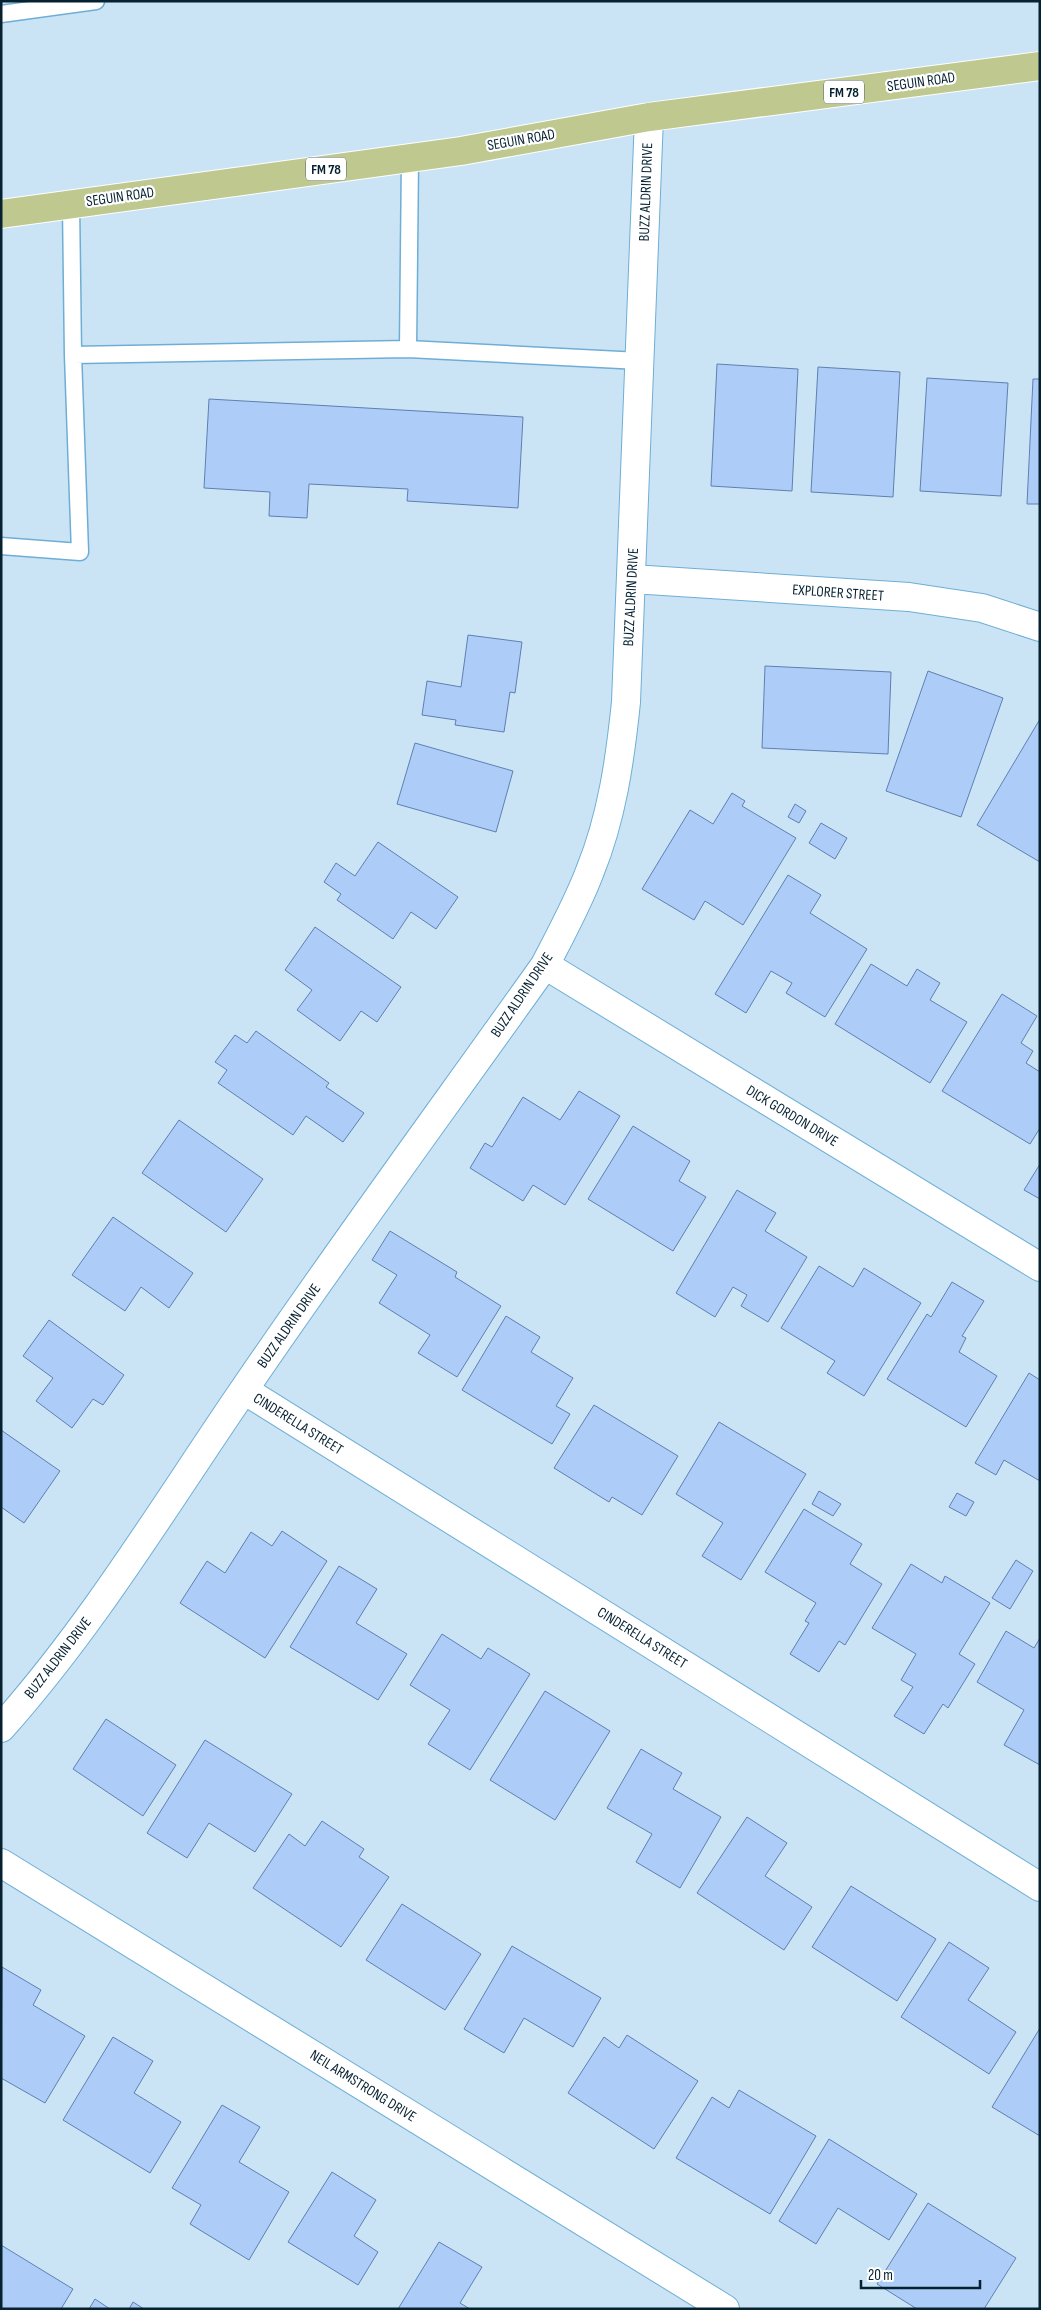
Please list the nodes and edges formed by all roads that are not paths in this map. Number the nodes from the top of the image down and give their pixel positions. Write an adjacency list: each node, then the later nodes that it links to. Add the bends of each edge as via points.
1 (96, 1): 2 (lane)
2 (1, 14)
3 (1040, 66): 4 (main road, SEGUIN ROAD / FM 78)
4 (649, 118): 5 (main road, SEGUIN ROAD / FM 78); 10 (street, BUZZ ALDRIN DRIVE)
5 (410, 158): 6 (main road, SEGUIN ROAD / FM 78); 8 (lane)
6 (71, 204): 7 (main road, SEGUIN ROAD / FM 78); 9 (lane)
7 (1, 214)
8 (408, 349): 9 (lane); 10 (lane)
9 (73, 355): 11 (lane, via 80,552)
10 (640, 361): 12 (street, BUZZ ALDRIN DRIVE)
11 (1, 546)
12 (632, 579): 13 (street, EXPLORER STREET, via 909,597 982,608); 14 (street, BUZZ ALDRIN DRIVE, via 625,712 620,760 608,816 591,870)
13 (1040, 627)
14 (545, 965): 15 (street, DICK GORDON DRIVE); 16 (street, BUZZ ALDRIN DRIVE)
15 (1040, 1267)
16 (244, 1390): 17 (street, BUZZ ALDRIN DRIVE, via 99,1604); 19 (street, CINDERELLA STREET)
17 (1, 1728)
18 (1, 1863): 20 (street, NEIL ARMSTRONG DRIVE)
19 (1040, 1887)
20 (725, 2309)

